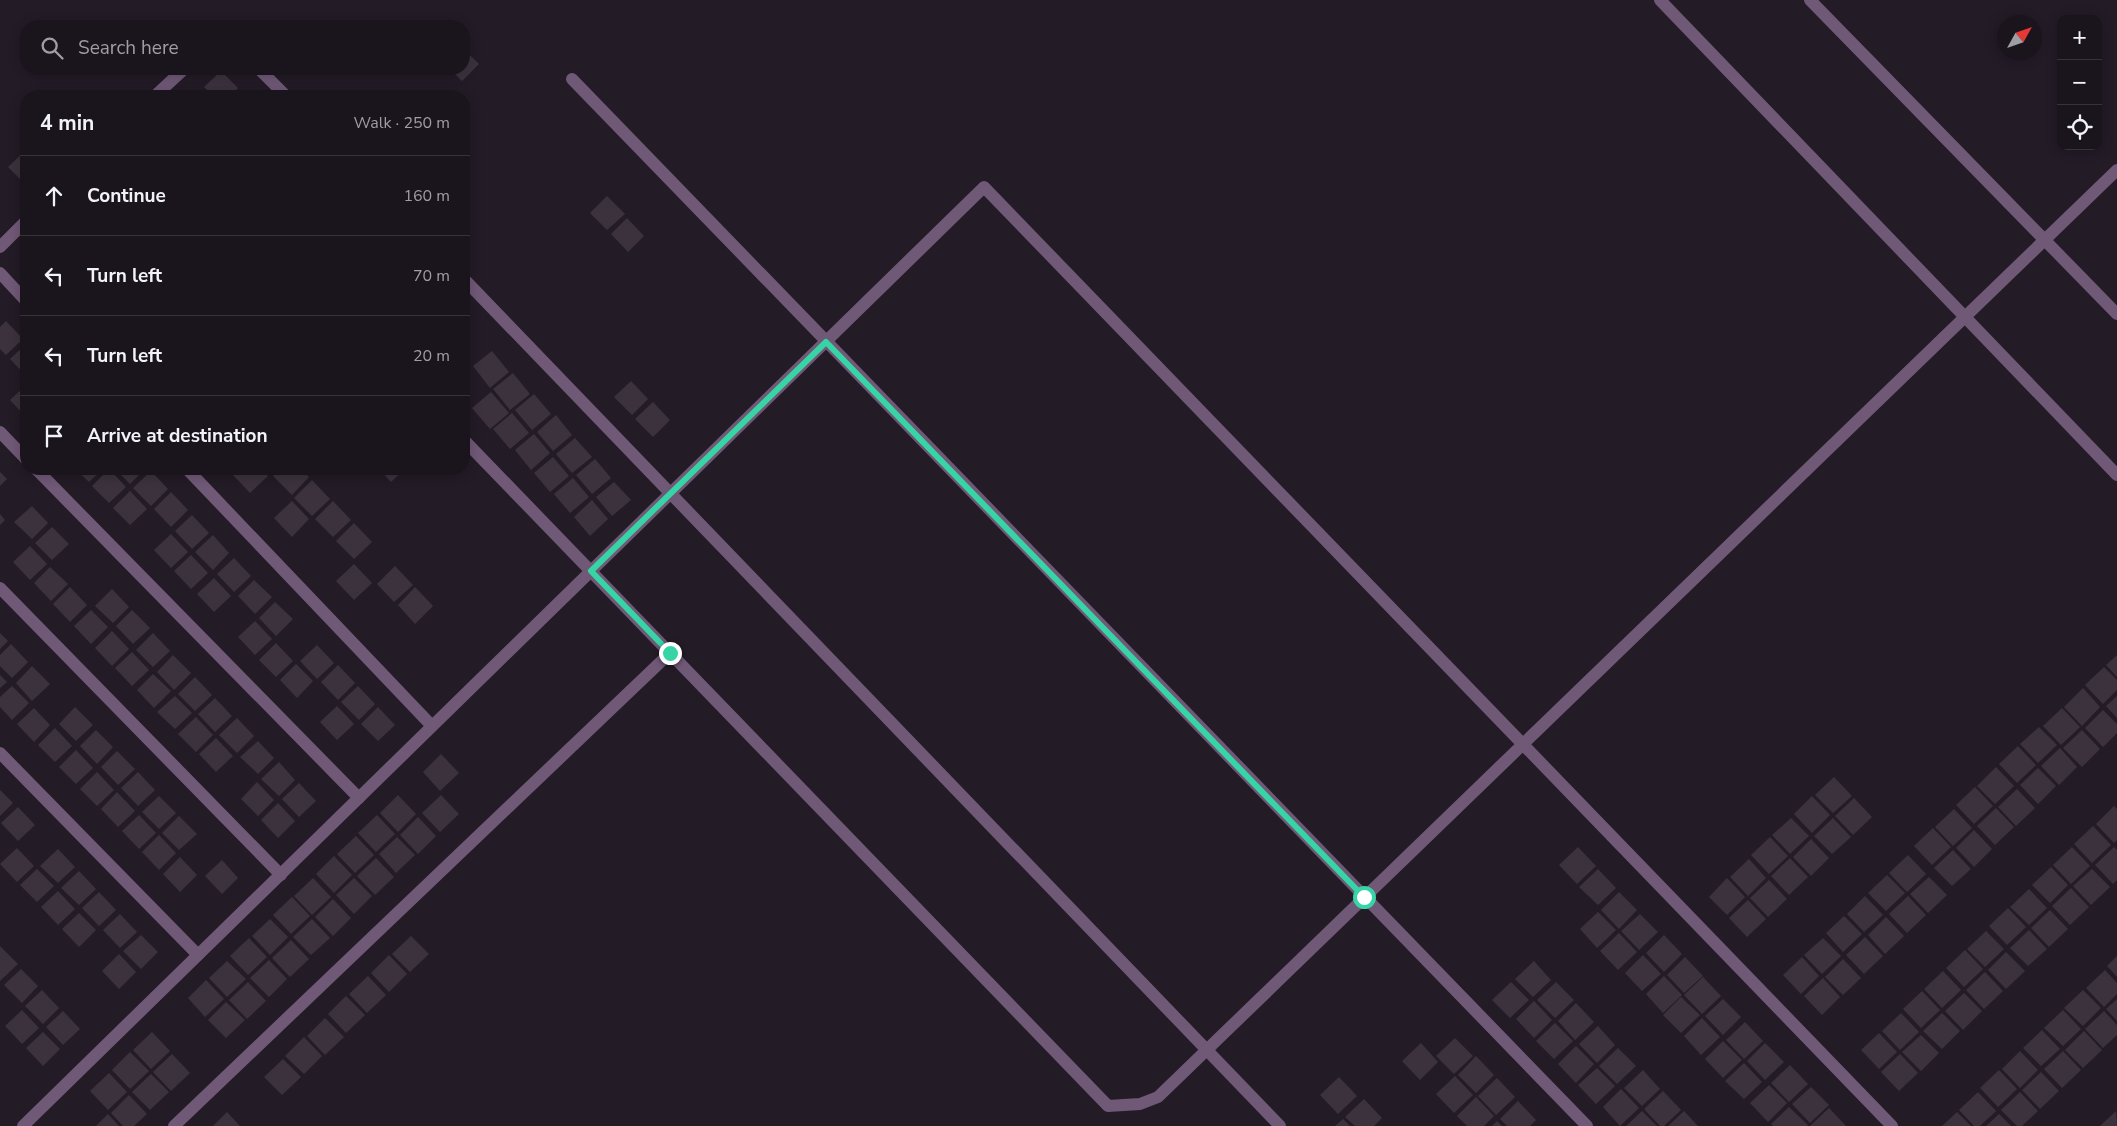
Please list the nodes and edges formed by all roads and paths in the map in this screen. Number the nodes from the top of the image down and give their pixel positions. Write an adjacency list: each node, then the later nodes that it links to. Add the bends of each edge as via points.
1 (1660, 0): 16 (street)
2 (1810, 0): 10 (street)
3 (178, 75): 6 (street)
4 (265, 75): 7 (street)
5 (572, 80): 17 (street)
6 (161, 90)
7 (280, 90)
8 (2117, 170): 10 (street)
9 (20, 227): 11 (street)
10 (2045, 240): 15 (street); 16 (street)
11 (0, 247)
12 (0, 273): 14 (street)
13 (470, 285): 24 (street)
14 (20, 295)
15 (2117, 314)
16 (1965, 317): 23 (street); 29 (street)
17 (826, 342): 24 (street); 29 (street, via 984,187); 33 (street)
18 (0, 432): 20 (street)
19 (470, 446): 25 (street)
20 (20, 453)
21 (42, 475): 31 (street)
22 (192, 475): 28 (street)
23 (2117, 475)
24 (672, 492): 25 (street); 35 (street)
25 (591, 571): 27 (street); 28 (street)
26 (0, 588): 32 (street)
27 (670, 653): 35 (street, via 1108,1106 1140,1104 1158,1097); 37 (street)
28 (432, 726): 31 (street)
29 (1523, 744): 33 (street); 40 (street)
30 (0, 753): 34 (street)
31 (359, 798): 32 (street)
32 (281, 875): 34 (street)
33 (1364, 897): 35 (street); 39 (street)
34 (198, 955): 36 (street)
35 (1206, 1050): 38 (street)
36 (23, 1126)
37 (174, 1126)
38 (1280, 1126)
39 (1587, 1126)
40 (1892, 1126)

